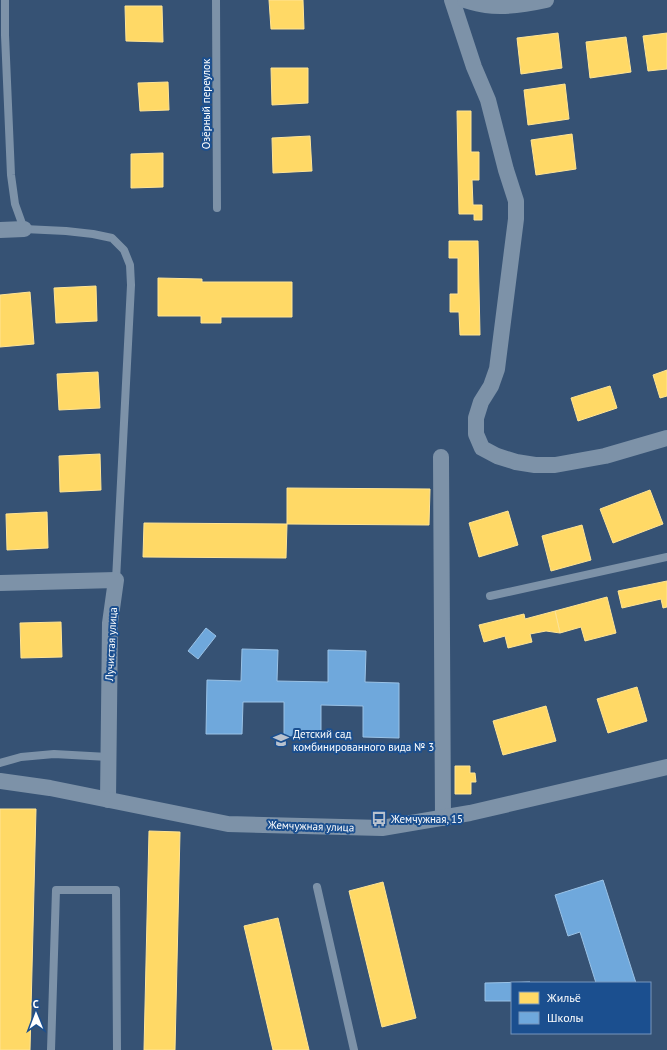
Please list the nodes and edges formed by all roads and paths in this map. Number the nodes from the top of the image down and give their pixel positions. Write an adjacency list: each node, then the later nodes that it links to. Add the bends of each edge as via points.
1 (5, 0): 7 (lane, via 11,175 15,204)
2 (216, 0): 6 (lane, Озёрный переулок)
3 (452, 0): 9 (street, via 488,100 516,201 516,219 497,369 476,418 476,434 482,448 516,462 555,465 605,456)
4 (464, 0): 5 (street, via 487,5 525,4)
5 (546, 0)
6 (217, 208)
7 (24, 229): 8 (street); 12 (lane, via 66,231 112,238 124,250 130,264)
8 (0, 230)
9 (667, 438)
10 (441, 456): 20 (street)
11 (667, 557): 14 (lane)
12 (116, 580): 13 (street); 15 (street, Лучистая улица, via 110,623)
13 (0, 583)
14 (490, 596)
15 (108, 757): 16 (lane, via 54,754 21,756); 19 (street, Лучистая улица)
16 (0, 763)
17 (667, 766): 20 (street, Жемчужная улица)
18 (0, 781): 19 (street, Жемчужная улица)
19 (108, 800): 20 (street, Жемчужная улица, via 228,824 382,828)
20 (443, 818)
21 (317, 888): 24 (lane)
22 (51, 1050): 23 (lane, via 56,890 116,890)
23 (116, 1050)
24 (354, 1050)

